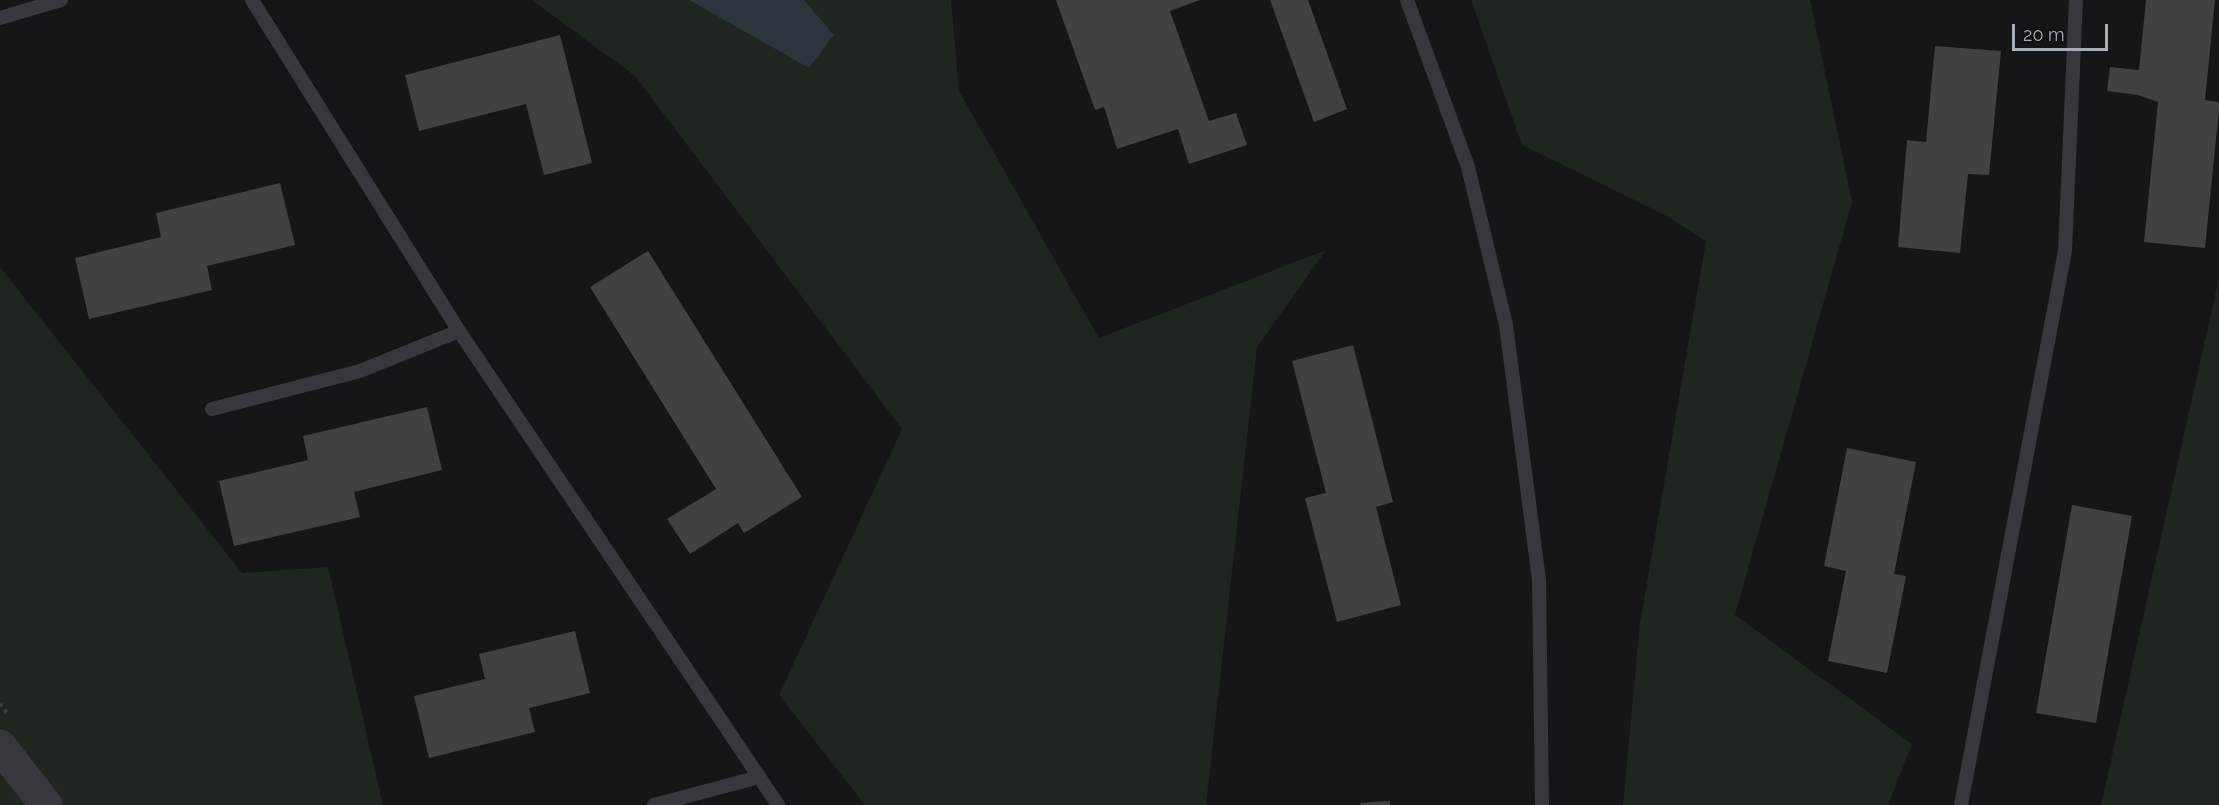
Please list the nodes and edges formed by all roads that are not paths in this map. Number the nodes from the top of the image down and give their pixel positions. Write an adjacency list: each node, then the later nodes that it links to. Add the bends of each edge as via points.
1 (61, 0): 5 (lane)
2 (252, 0): 6 (lane)
3 (1407, 0): 13 (lane, via 1468,167 1506,325 1539,580)
4 (2076, 0): 14 (lane, via 2065,251)
5 (0, 18)
6 (459, 331): 7 (lane, via 360,371); 9 (lane)
7 (212, 409)
8 (0, 746): 10 (street)
9 (759, 777): 11 (lane); 12 (lane)
10 (46, 805)
11 (654, 805)
12 (778, 805)
13 (1542, 805)
14 (1961, 805)

